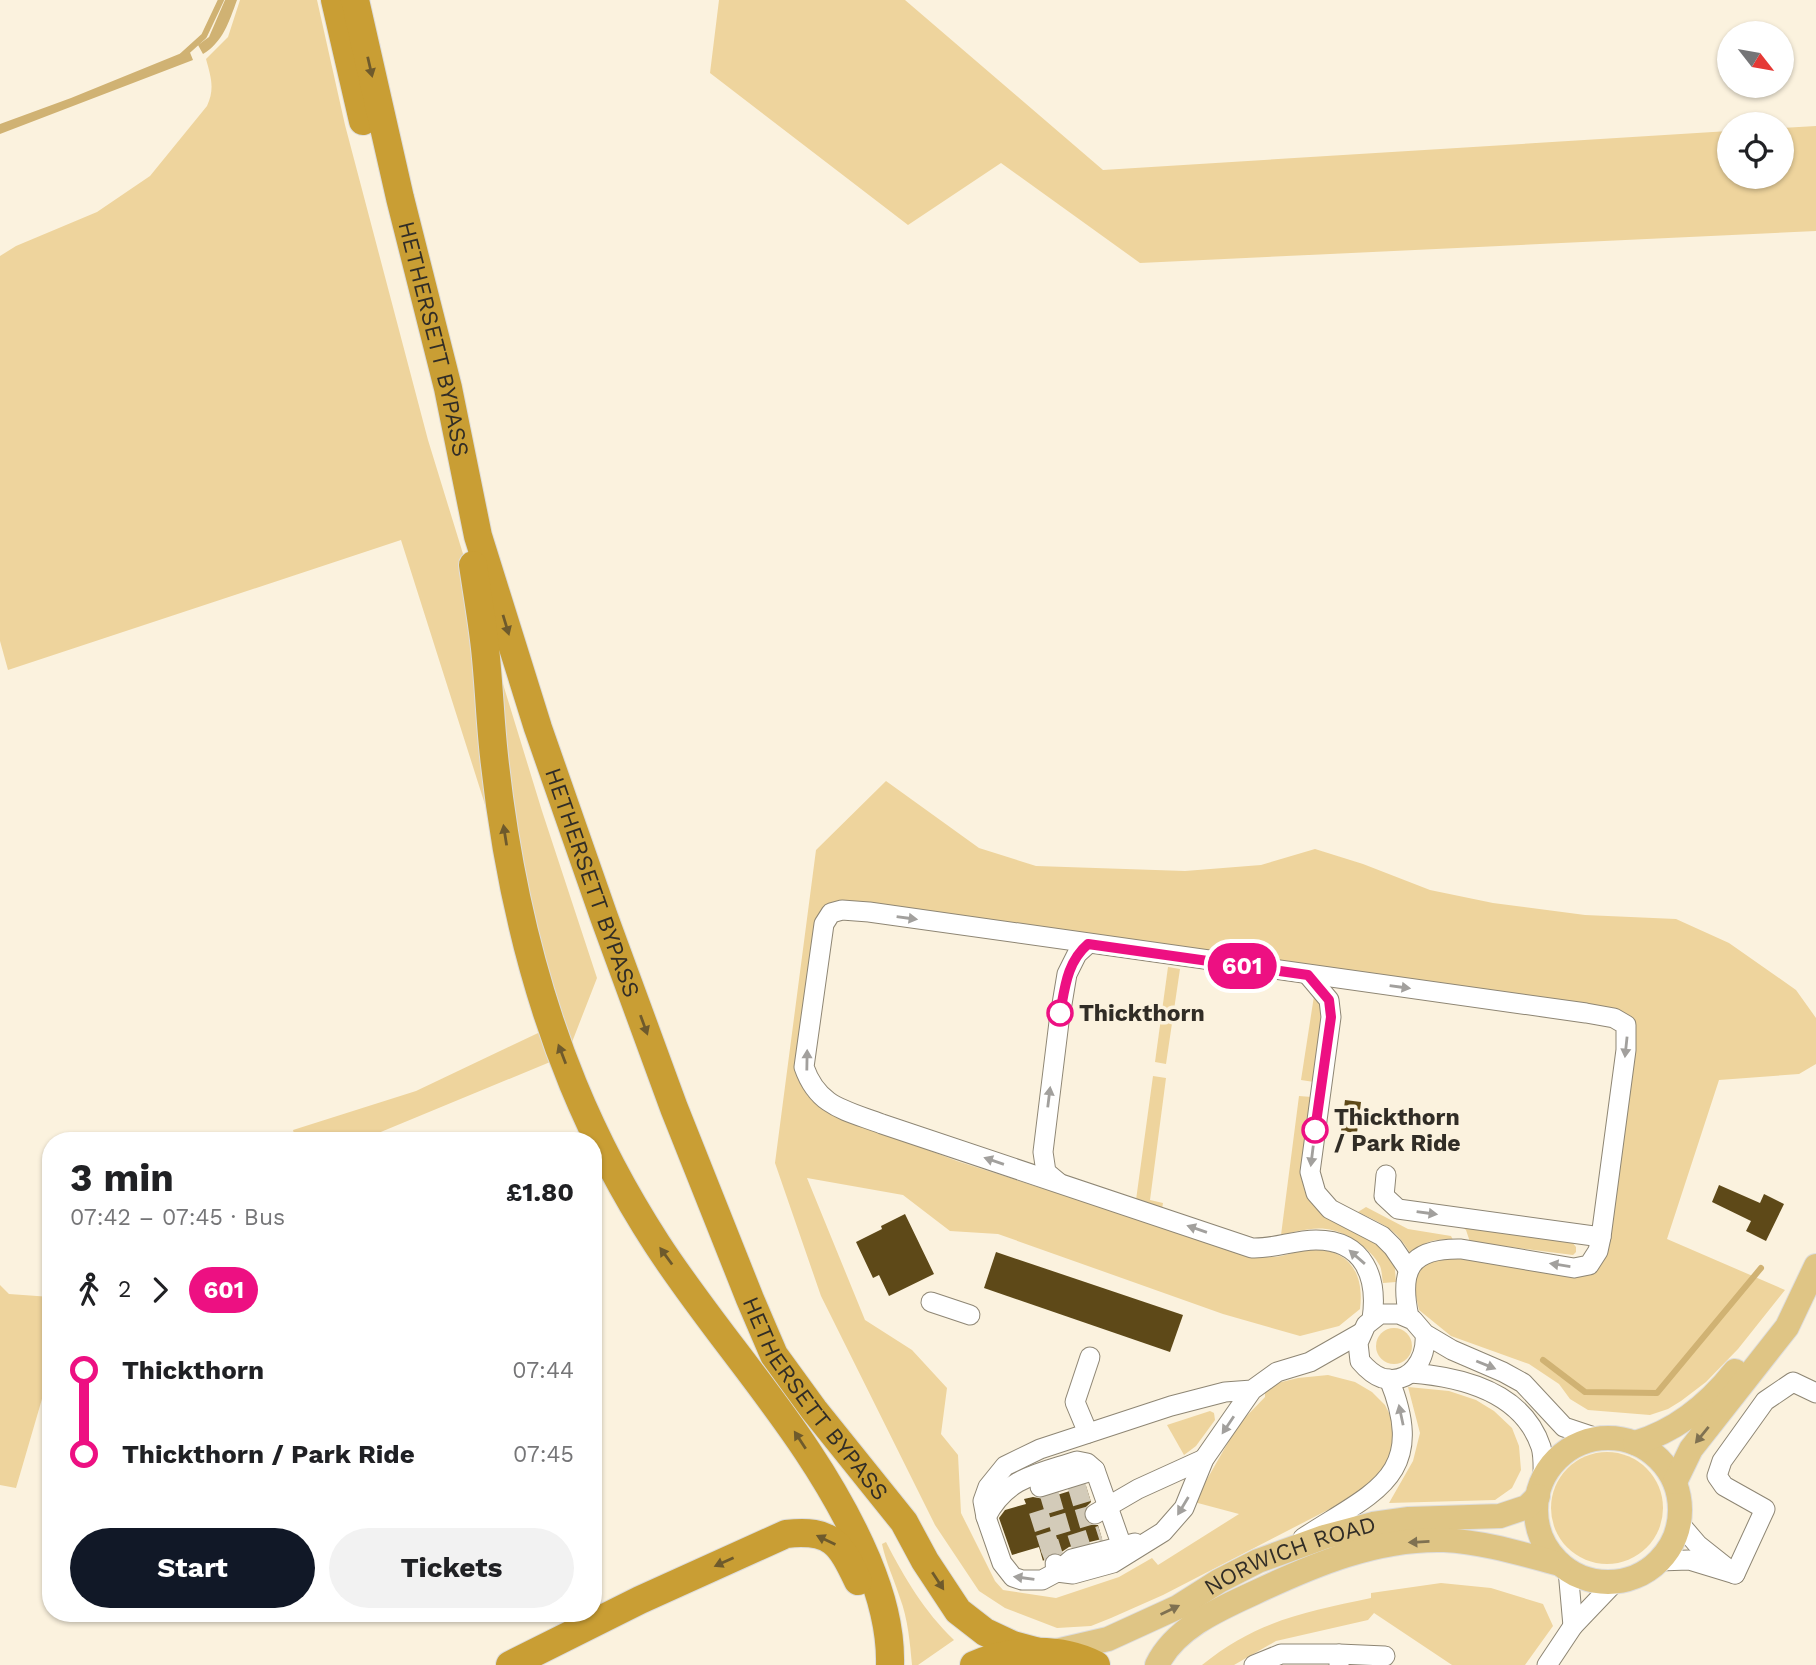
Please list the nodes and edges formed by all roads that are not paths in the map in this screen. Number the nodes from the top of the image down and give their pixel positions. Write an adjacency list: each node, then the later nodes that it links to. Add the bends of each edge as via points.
1 (335, 0): 5 (highway, HETHERSETT BYPASS, one-way to 1, via 549,1020 523,930 504,834 469,535 450,442 368,145)
2 (355, 0): 44 (highway, HETHERSETT BYPASS, one-way to 44, via 448,388 478,536 604,917 750,1299 774,1355 904,1522 958,1611 985,1632)
3 (1088, 944): 4 (street); 8 (street, one-way to 3, via 1046,1172 1044,1138 1067,974); 8 (street, one-way to 3, via 827,1103 811,1085 804,1067 824,924 831,913 869,912)
4 (1308, 975): 9 (street, one-way to 9, via 1369,975 1614,1018 1626,1025); 10 (street, one-way to 10, via 1329,1000 1331,1017 1310,1171 1316,1193 1330,1209 1382,1236)
5 (595, 1132)
6 (602, 1147): 49 (highway, HETHERSETT BYPASS, one-way to 6, via 886,1612 837,1497 793,1428 658,1245)
7 (1386, 1175): 9 (street, one-way to 9, via 1384,1196 1398,1209)
8 (1059, 1183): 15 (street, one-way to 8, via 1374,1302 1372,1280 1366,1264 1341,1246 1318,1240 1252,1248)
9 (1601, 1237): 10 (street, one-way to 10, via 1589,1265 1574,1268 1445,1249 1425,1253)
10 (1408, 1269): 14 (street, via 1404,1294)
11 (1811, 1275): 26 (main road, via 1728,1380 1700,1408 1673,1429); 28 (main road, one-way to 28, via 1787,1327 1691,1449)
12 (931, 1302): 13 (street)
13 (970, 1315)
14 (1409, 1317): 15 (street, via 1380,1314); 16 (street)
15 (1367, 1326): 18 (street); 19 (street, via 1358,1353)
16 (1425, 1334): 20 (street, via 1423,1357); 25 (street, one-way to 25, via 1524,1383 1564,1427)
17 (1090, 1357): 24 (street, via 1075,1402)
18 (1310, 1362): 19 (street, via 1341,1362); 22 (street, via 1278,1372)
19 (1368, 1369): 21 (street)
20 (1411, 1373): 21 (street); 29 (street, via 1462,1382 1494,1393 1517,1408 1541,1450)
21 (1389, 1379): 36 (street, one-way to 21, via 1384,1484 1404,1434)
22 (1252, 1390): 24 (street, via 1225,1392); 27 (street, one-way to 27)
23 (1816, 1393): 39 (street, via 1793,1382 1765,1401 1722,1461 1717,1476 1724,1486 1765,1509)
24 (1088, 1433): 32 (street, via 1005,1466 988,1487)
25 (1597, 1438): 26 (main road); 29 (main road, NORWICH ROAD, via 1576,1444 1558,1458)
26 (1635, 1443): 28 (main road, via 1658,1458)
27 (1204, 1459): 30 (street); 35 (street, one-way to 35, via 1184,1508 1163,1531)
28 (1675, 1482): 34 (main road)
29 (1540, 1488): 36 (main road, NORWICH ROAD, via 1527,1507 1500,1516 1373,1524); 38 (main road, via 1537,1530)
30 (1138, 1489): 31 (street); 33 (street)
31 (1095, 1490): 32 (street, via 1095,1470 1077,1461 1011,1484); 33 (street)
32 (985, 1517): 35 (street, one-way to 32, via 1072,1559 1042,1580 1022,1580 1013,1577 1002,1563)
33 (1105, 1520): 35 (street)
34 (1680, 1524): 37 (main road); 39 (street)
35 (1123, 1550)
36 (1281, 1552): 44 (main road, NORWICH ROAD, one-way to 36, via 1108,1639)
37 (1659, 1561): 39 (street, via 1689,1560); 40 (main road, via 1641,1574)
38 (1564, 1567): 40 (main road, NORWICH ROAD, via 1591,1581); 43 (street); 52 (main road, NORWICH ROAD, one-way to 52, via 1508,1550 1445,1540 1354,1553 1306,1568 1207,1616 1175,1640)
39 (1735, 1574)
40 (1614, 1583): 43 (street)
41 (602, 1619): 48 (highway, one-way to 41, via 860,1586 844,1553 832,1539 807,1532 774,1539)
42 (596, 1622): 47 (highway, one-way to 47)
43 (1573, 1626): 54 (street)
44 (1045, 1652): 50 (highway, via 992,1657); 51 (highway, HETHERSETT BYPASS)
45 (1385, 1656): 46 (street)
46 (1339, 1660): 53 (street, via 1281,1654)
47 (510, 1665)
48 (881, 1665)
49 (890, 1665)
50 (974, 1665)
51 (1096, 1665)
52 (1157, 1665)
53 (1254, 1665)
54 (1547, 1665)

